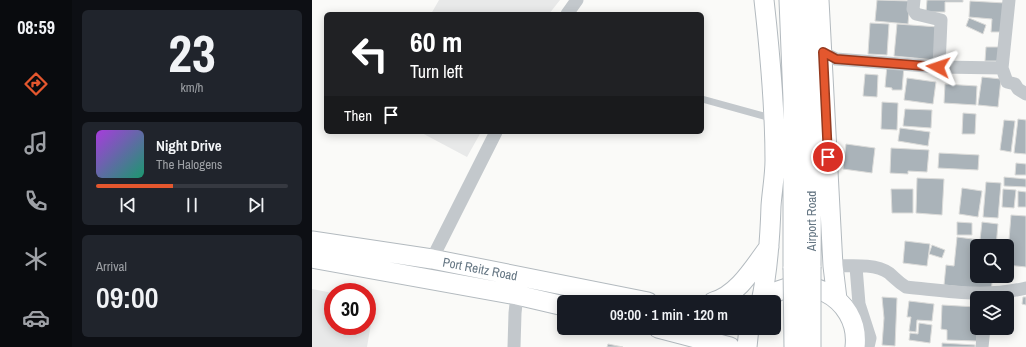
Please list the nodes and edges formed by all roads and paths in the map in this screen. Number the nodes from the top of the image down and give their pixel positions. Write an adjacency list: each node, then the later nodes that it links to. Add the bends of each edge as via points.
1 (577, 0): 8 (street)
2 (764, 0): 14 (main road)
3 (788, 0): 38 (main road, Airport Road, bridge, via 793,100)
4 (806, 0): 39 (main road, Airport Road, bridge, via 813,146 810,224)
5 (819, 0): 9 (main road)
6 (914, 0): 10 (street, via 913,9 916,14 939,19 941,22)
7 (1009, 0): 11 (street)
8 (568, 12)
9 (823, 52): 10 (street, via 836,59); 20 (main road)
10 (938, 67): 11 (street)
11 (1002, 68): 12 (street, via 1007,82 1015,84)
12 (1026, 94)
13 (704, 100): 14 (lane)
14 (774, 119): 17 (main road, via 775,162)
15 (495, 134): 19 (street)
16 (312, 241): 19 (main road, Port Reitz Road)
17 (770, 244): 27 (main road, via 741,283); 28 (main road)
18 (312, 258): 25 (main road)
19 (432, 259): 26 (main road, Port Reitz Road)
20 (833, 266): 21 (street); 30 (main road)
21 (856, 266): 24 (street, via 875,267 889,273 906,287); 41 (street, via 859,304 870,338)
22 (1026, 288): 23 (street)
23 (1013, 291)
24 (970, 294)
25 (518, 295): 31 (main road); 35 (street)
26 (613, 295)
27 (727, 295)
28 (763, 295)
29 (771, 295): 30 (main road, via 783,289 802,286 821,289)
30 (837, 299): 40 (main road, via 853,323)
31 (557, 304)
32 (685, 335): 36 (main road)
33 (748, 335): 37 (main road)
34 (983, 335): 42 (street)
35 (514, 347)
36 (730, 347)
37 (747, 347)
38 (794, 347)
39 (811, 347)
40 (855, 347)
41 (868, 347)
42 (982, 347)

